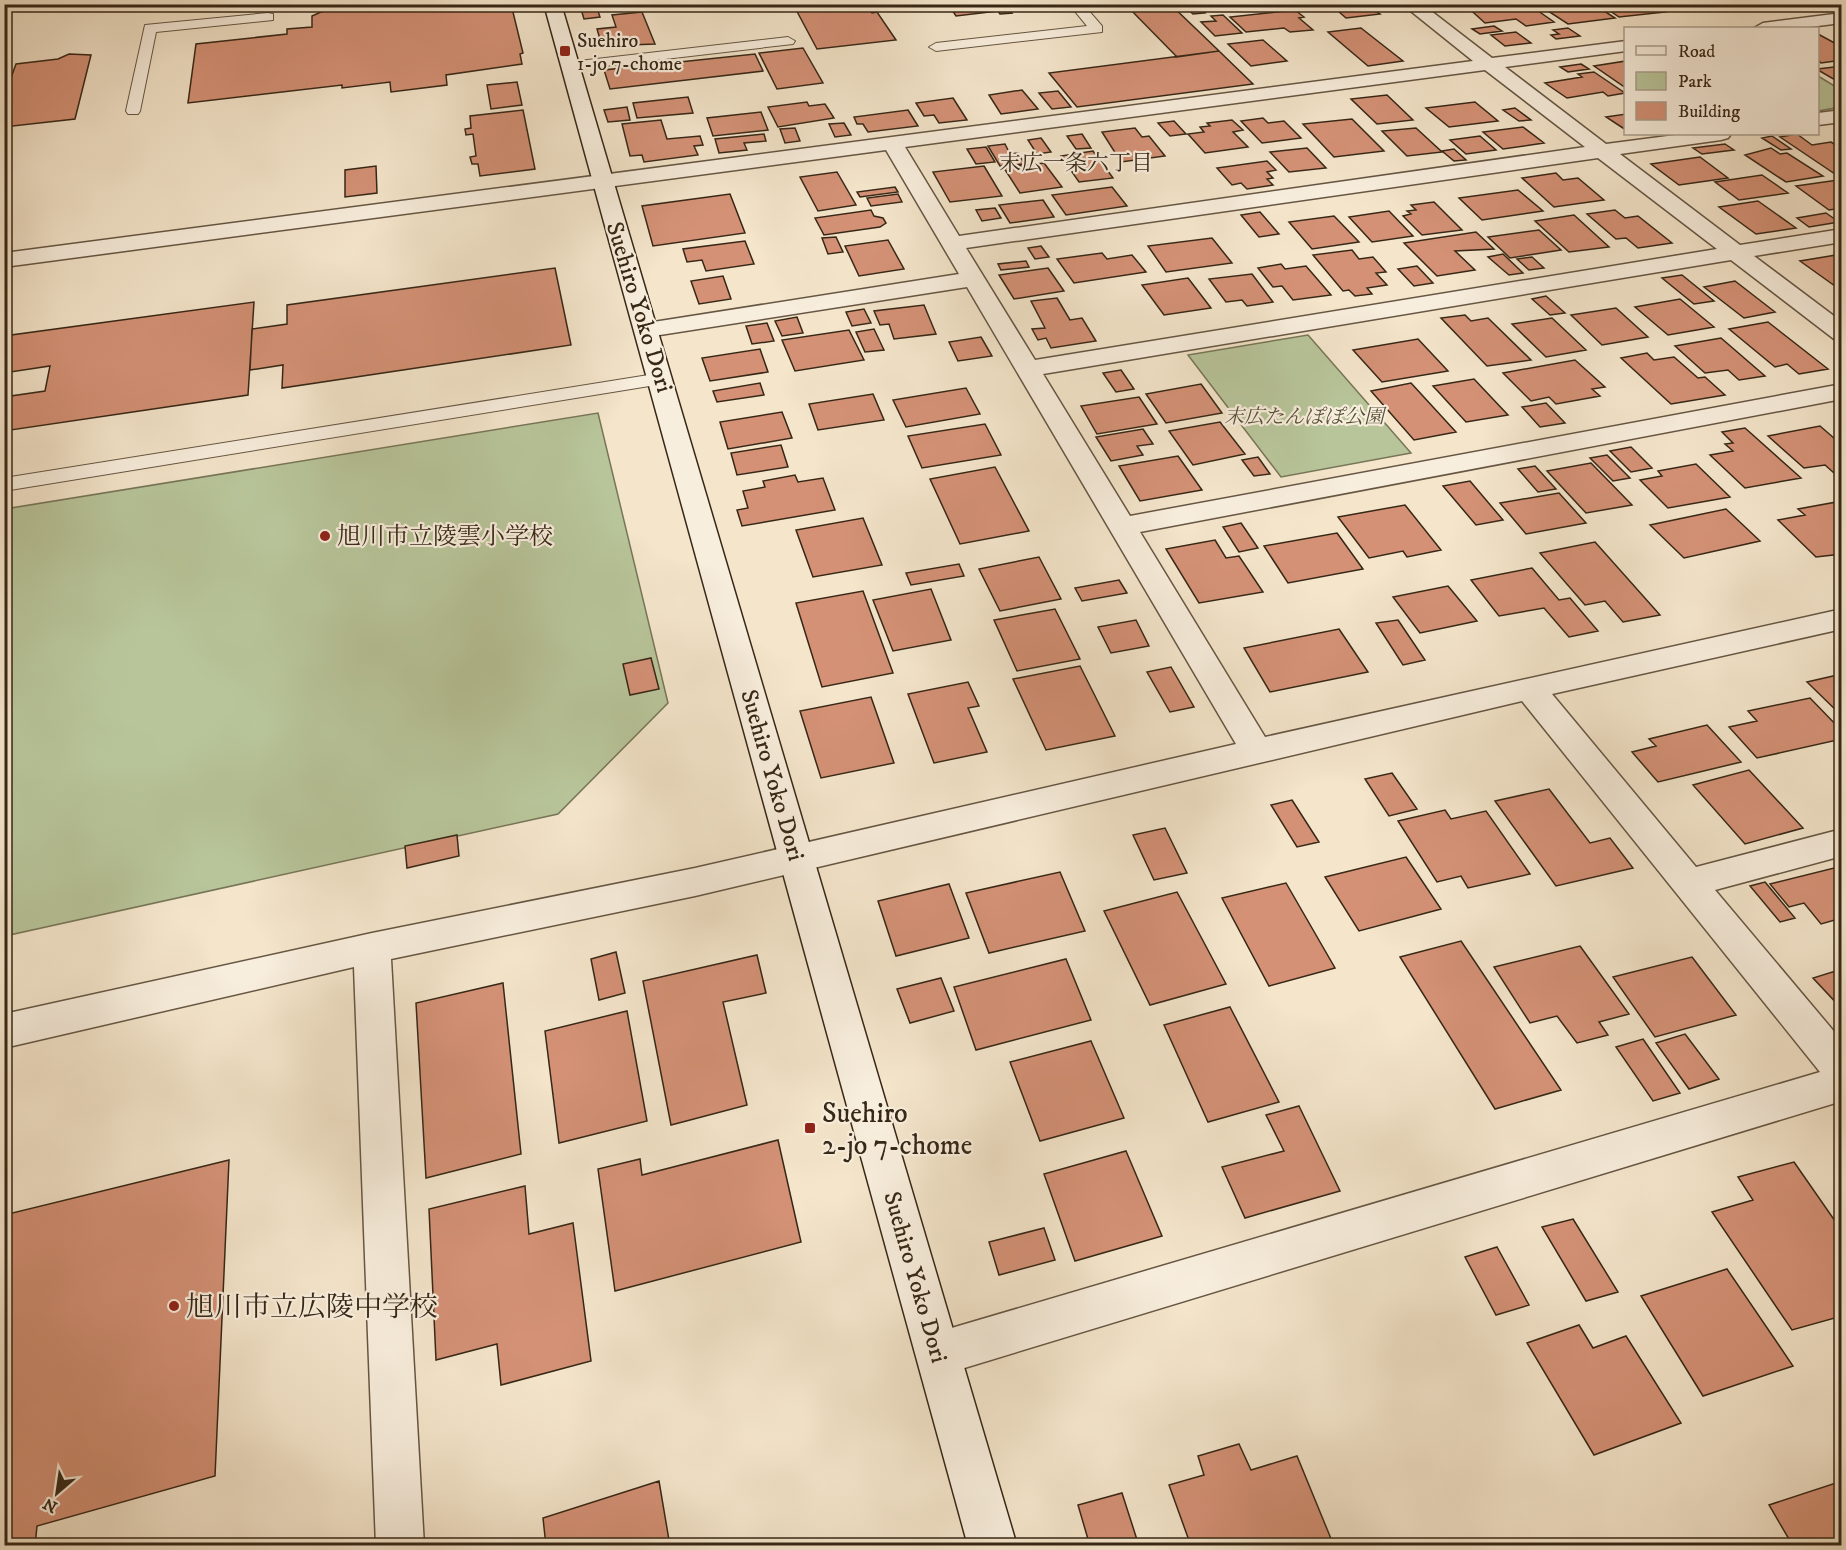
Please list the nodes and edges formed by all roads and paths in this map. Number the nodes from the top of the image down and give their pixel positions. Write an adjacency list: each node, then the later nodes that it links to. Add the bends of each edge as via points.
1 (12, 4): 6 (highway)
2 (208, 4): 9 (lane)
3 (552, 4): 15 (street, Suehiro Yoko Dori)
4 (1075, 4): 13 (lane, via 1096,29)
5 (1410, 4): 14 (street)
6 (4, 5)
7 (268, 18): 9 (lane)
8 (1842, 18): 10 (street)
9 (208, 23): 16 (lane, via 150,28)
10 (1771, 27)
11 (788, 40): 15 (lane)
12 (1624, 46): 14 (street)
13 (936, 47)
14 (1488, 63): 20 (street); 21 (street)
15 (570, 66): 22 (street, Suehiro Yoko Dori)
16 (133, 111)
17 (1842, 116): 18 (street)
18 (1819, 119)
19 (1714, 135): 21 (street)
20 (892, 143): 22 (street); 24 (street)
21 (1602, 151): 24 (street); 25 (street)
22 (603, 182): 26 (street); 28 (street, Suehiro Yoko Dori)
23 (1842, 235): 25 (street)
24 (951, 244): 27 (street)
25 (1735, 252): 29 (street); 30 (street)
26 (4, 260)
27 (972, 279): 28 (street); 30 (street)
28 (648, 330): 31 (street, Suehiro Yoko Dori)
29 (1842, 334)
30 (1026, 369): 34 (street)
31 (661, 379): 33 (lane); 39 (street, Suehiro Yoko Dori)
32 (1842, 390): 34 (street)
33 (4, 485)
34 (1123, 526): 37 (street)
35 (1842, 620): 36 (street)
36 (1529, 688): 37 (street); 40 (street)
37 (1257, 751): 39 (street)
38 (1842, 842): 40 (street)
39 (796, 857): 41 (street, via 695,882); 45 (street, Suehiro Yoko Dori)
40 (1688, 883): 43 (street)
41 (372, 948): 42 (street); 46 (street)
42 (4, 1031)
43 (1842, 1070)
44 (1842, 1083): 45 (street)
45 (938, 1354): 47 (street, Suehiro Yoko Dori)
46 (400, 1545)
47 (993, 1545)

